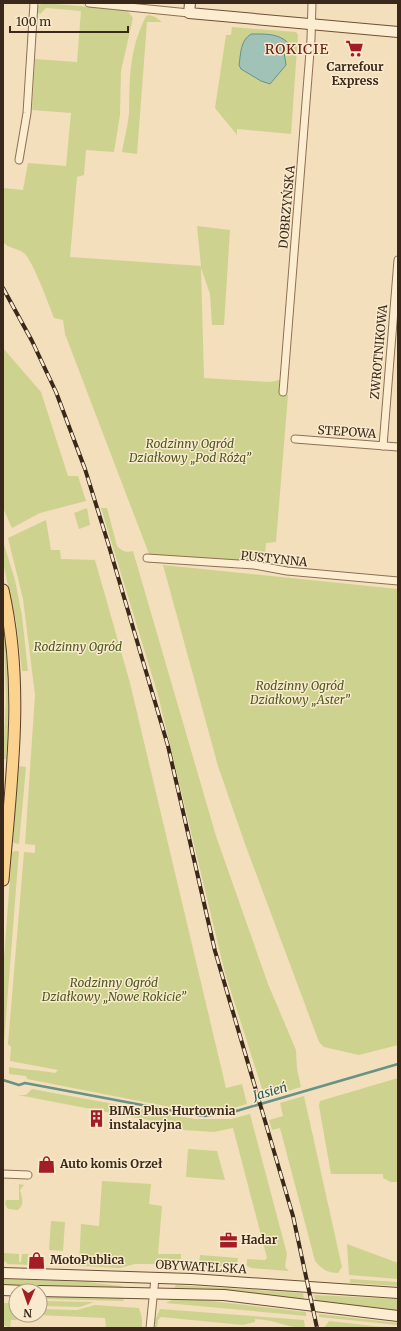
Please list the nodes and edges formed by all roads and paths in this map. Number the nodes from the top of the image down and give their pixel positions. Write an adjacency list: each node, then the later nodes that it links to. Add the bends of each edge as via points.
1 (34, 3): 7 (street, via 27,113)
2 (89, 3): 4 (street)
3 (312, 3): 5 (street, DOBRZYŃSKA)
4 (190, 8): 5 (main road)
5 (312, 24): 6 (main road); 9 (street, DOBRZYŃSKA)
6 (398, 32)
7 (19, 160)
8 (398, 260): 11 (street, ZWROTNIKOWA)
9 (283, 392)
10 (295, 439): 11 (street, STEPOWA)
11 (383, 446): 12 (street, STEPOWA)
12 (398, 447)
13 (148, 558): 14 (street, PUSTYNNA, via 254,565 287,571)
14 (398, 582)
15 (3, 590): 16 (main road, via 12,644 15,699)
16 (3, 880)
17 (3, 1174): 18 (street)
18 (28, 1175)
19 (3, 1273): 20 (main road, OBYWATELSKA)
20 (154, 1278): 22 (street); 23 (main road, OBYWATELSKA)
21 (48, 1291): 22 (main road)
22 (153, 1292): 24 (main road, via 224,1295); 25 (street)
23 (398, 1293)
24 (398, 1316)
25 (150, 1328)

